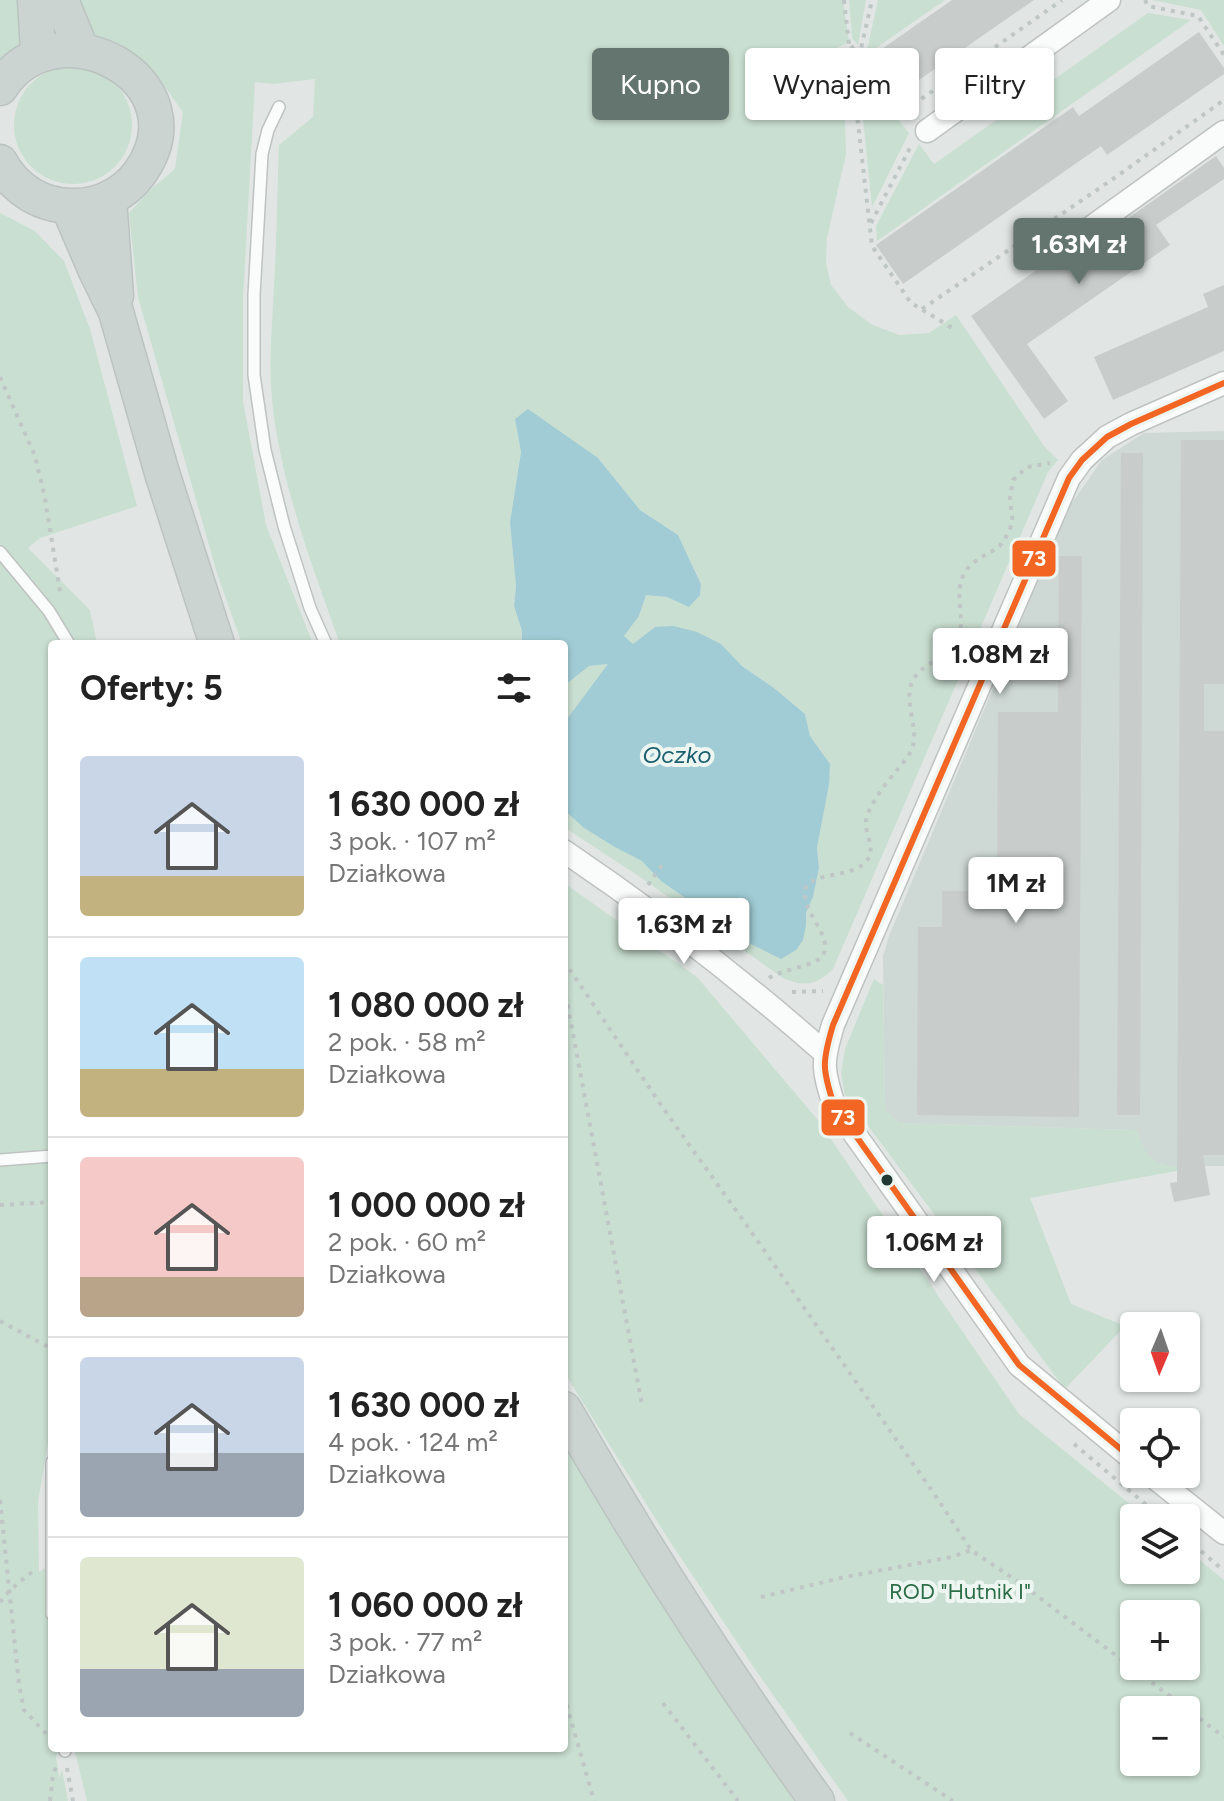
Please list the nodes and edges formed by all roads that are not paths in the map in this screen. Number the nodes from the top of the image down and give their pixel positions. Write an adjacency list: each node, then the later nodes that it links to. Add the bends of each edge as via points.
1 (35, 0): 5 (main road)
2 (61, 0): 4 (main road)
3 (1109, 0): 8 (street)
4 (79, 44): 5 (main road); 11 (main road, via 100,48 128,64 147,89 153,110 153,141 146,161 134,179)
5 (38, 51): 6 (main road, via 15,67)
6 (0, 88)
7 (279, 107): 19 (lane, via 262,154 254,375 284,526)
8 (927, 131)
9 (1224, 132): 13 (street)
10 (0, 162): 12 (main road, via 31,195)
11 (109, 198): 12 (main road); 14 (main road)
12 (68, 206): 14 (main road)
13 (1071, 242)
14 (116, 312): 18 (main road)
15 (1224, 383): 21 (street, via 1107,437 1069,478)
16 (0, 552): 17 (lane)
17 (67, 640)
18 (216, 640)
19 (324, 640)
20 (568, 854): 21 (street, via 739,979)
21 (825, 1053): 25 (street, via 824,1076 834,1105 1019,1365)
22 (48, 1156): 23 (lane)
23 (0, 1160)
24 (568, 1416): 28 (main road, via 669,1584)
25 (1120, 1448)
26 (1168, 1488): 27 (street)
27 (1224, 1533)
28 (817, 1801)

